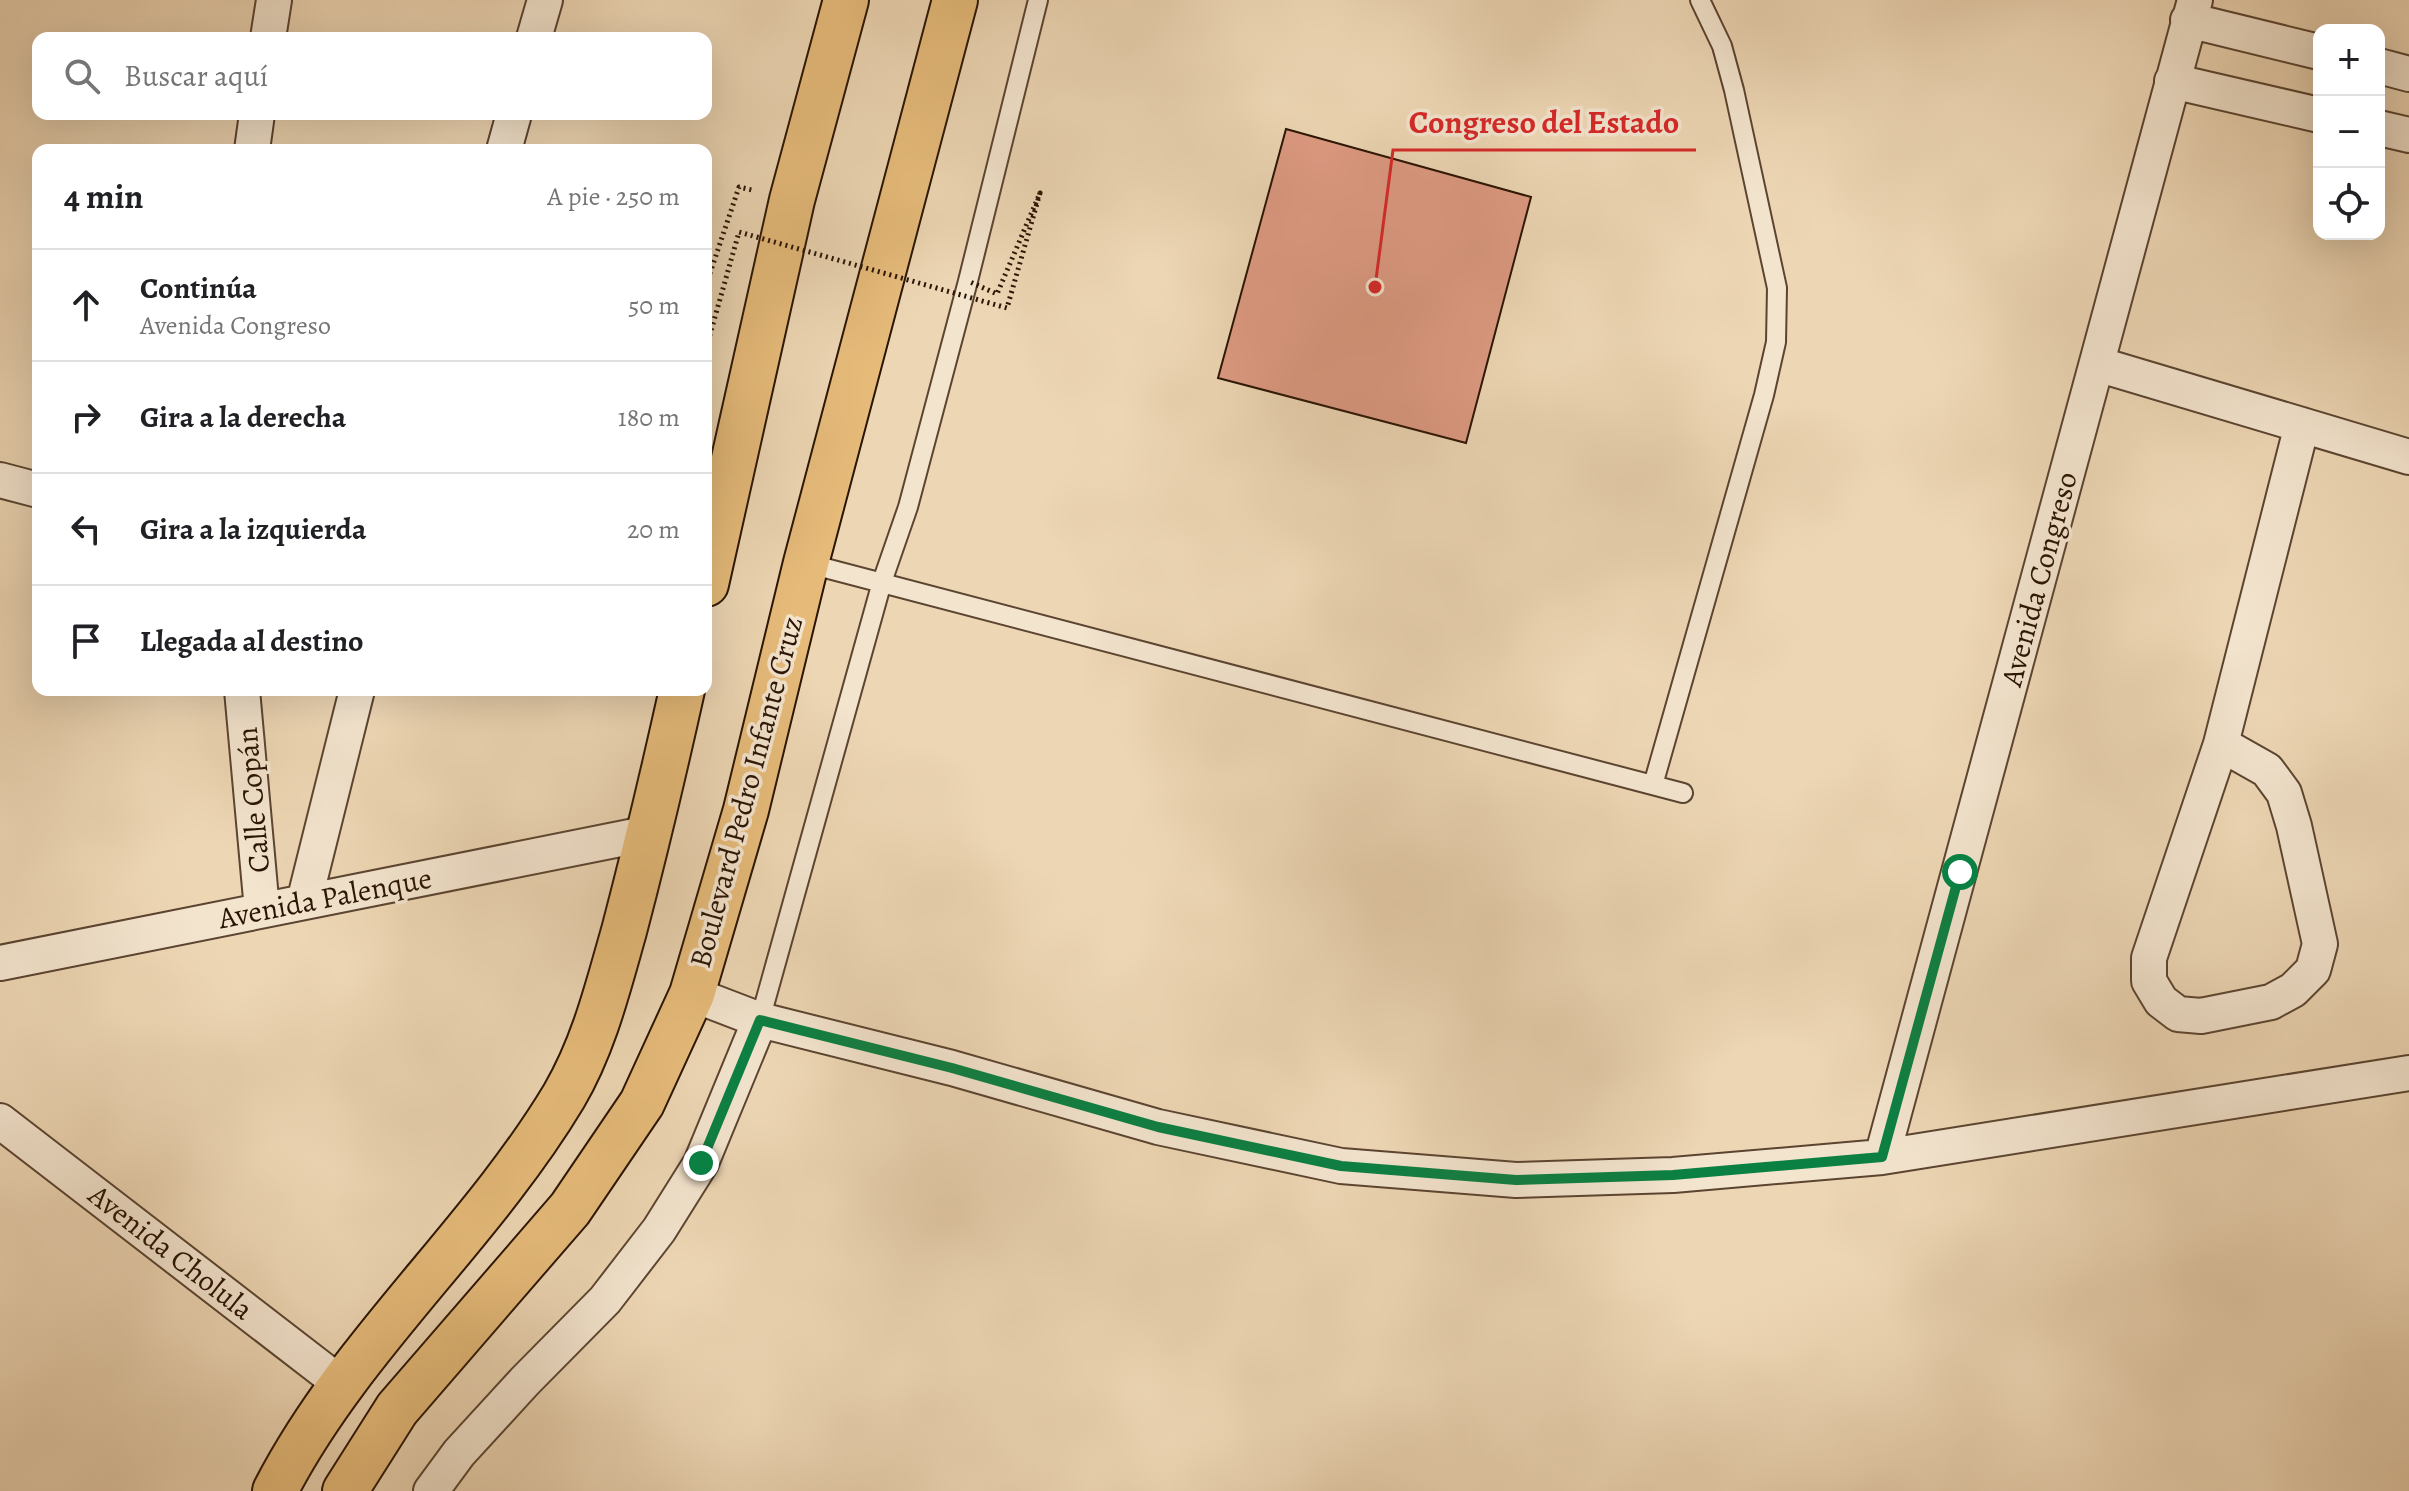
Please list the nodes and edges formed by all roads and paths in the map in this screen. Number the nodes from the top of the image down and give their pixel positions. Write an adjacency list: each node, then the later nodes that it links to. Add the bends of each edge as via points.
1 (274, 0): 8 (street)
2 (545, 0): 9 (street)
3 (846, 0): 21 (highway)
4 (955, 0): 31 (highway, Boulevard Pedro Infante Cruz)
5 (1038, 0): 23 (lane)
6 (1700, 0): 37 (lane, via 1722,46 1761,209 1777,288 1776,342)
7 (2191, 10): 10 (street); 13 (street, Avenida Congreso)
8 (269, 32)
9 (536, 32)
10 (2313, 50)
11 (2385, 68): 12 (street)
12 (2409, 74)
13 (2172, 81): 14 (street); 25 (street, Avenida Congreso)
14 (2313, 114)
15 (256, 120): 19 (street)
16 (512, 120): 20 (street)
17 (2385, 129): 18 (street)
18 (2409, 135)
19 (253, 144)
20 (506, 144)
21 (792, 200): 22 (path, via 739,187); 30 (highway)
22 (712, 267)
23 (968, 281): 24 (path, bridge, via 997,294 1040,193 1007,308 739,232); 32 (lane, via 908,507)
24 (712, 327)
25 (2097, 364): 26 (street); 47 (street, Avenida Congreso)
26 (2302, 425): 27 (street); 36 (street)
27 (2409, 457)
28 (0, 480): 29 (street)
29 (32, 488)
30 (712, 557)
31 (806, 563): 32 (lane); 43 (highway, Boulevard Pedro Infante Cruz, via 746,810)
32 (882, 582): 37 (lane); 44 (lane)
33 (243, 696): 41 (street, Calle Copán)
34 (356, 696): 40 (street)
35 (681, 696): 39 (highway)
36 (2221, 744): 36 (street, via 2149,958 2149,981 2161,1001 2178,1014 2201,1016 2271,1002 2313,970 2320,944 2284,793 2267,770)
37 (1653, 785): 38 (lane)
38 (1683, 793)
39 (650, 833): 40 (street, Avenida Palenque); 48 (highway, via 601,1016 565,1094 511,1174)
40 (304, 902): 41 (street, Avenida Palenque)
41 (262, 910): 42 (street, Avenida Palenque)
42 (0, 963)
43 (692, 994): 44 (street); 50 (highway, Boulevard Pedro Infante Cruz, via 642,1103 570,1209 397,1409)
44 (760, 1020): 47 (street, via 1158,1127 1341,1166 1516,1180 1673,1175); 51 (street, via 701,1163 659,1230 605,1300 459,1453)
45 (2409, 1073): 47 (street)
46 (0, 1121): 48 (street, Avenida Cholula)
47 (1882, 1157)
48 (341, 1384): 49 (highway)
49 (275, 1491)
50 (345, 1491)
51 (431, 1491)

